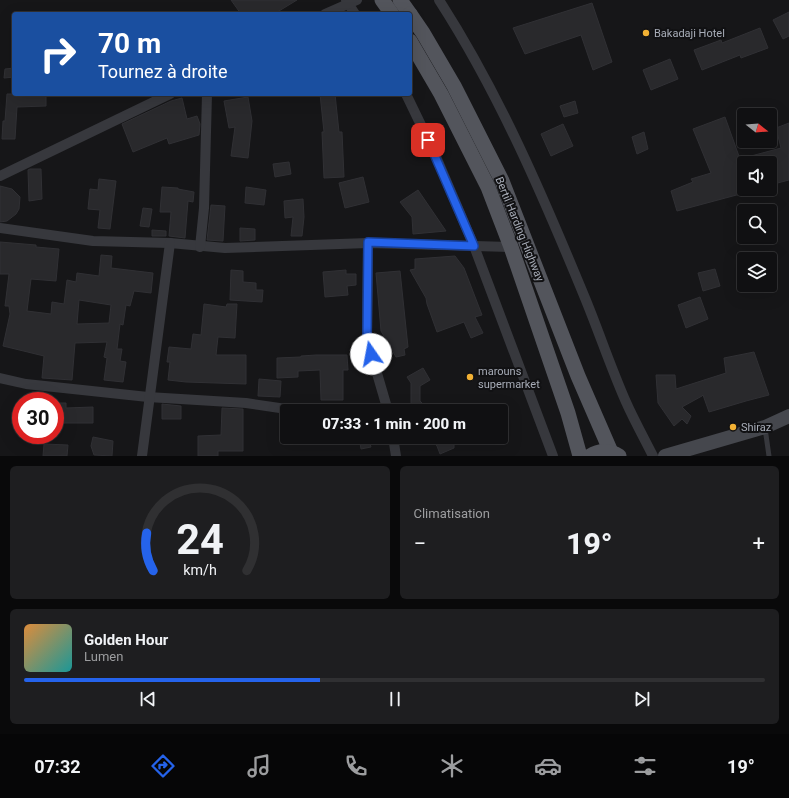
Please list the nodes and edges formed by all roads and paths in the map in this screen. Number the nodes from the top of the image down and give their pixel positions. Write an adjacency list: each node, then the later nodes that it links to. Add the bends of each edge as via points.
1 (382, 0): 7 (main road)
2 (400, 0): 8 (main road, Bertil Harding Highway)
3 (439, 0): 34 (street, via 458,29 509,124 551,216 626,402)
4 (350, 1): 5 (street); 6 (street)
5 (329, 12)
6 (354, 12)
7 (391, 12)
8 (409, 12)
9 (412, 17): 28 (main road, Bertil Harding Highway, via 454,86 502,181 578,376)
10 (412, 44): 20 (main road, Bertil Harding Highway, via 441,94 488,187)
11 (166, 96): 14 (street)
12 (207, 96): 19 (street, via 204,208)
13 (407, 96): 18 (street)
14 (0, 176)
15 (0, 228): 17 (street, via 93,241)
16 (368, 242): 18 (street); 19 (street); 23 (street, via 367,339)
17 (170, 243): 19 (street); 22 (street)
18 (474, 246): 20 (street); 31 (street)
19 (200, 247)
20 (511, 247): 32 (main road, Bertil Harding Highway, via 568,413)
21 (0, 378): 22 (street, via 26,384)
22 (148, 398): 24 (street, via 246,403); 29 (street)
23 (386, 404)
24 (280, 408)
25 (789, 416): 26 (street)
26 (765, 427): 35 (street); 36 (lane)
27 (394, 444): 30 (street)
28 (615, 454): 33 (main road, Bertil Harding Highway, via 598,452)
29 (142, 456)
30 (396, 456)
31 (553, 456)
32 (580, 456)
33 (590, 456)
34 (653, 456)
35 (666, 456)
36 (769, 456)

